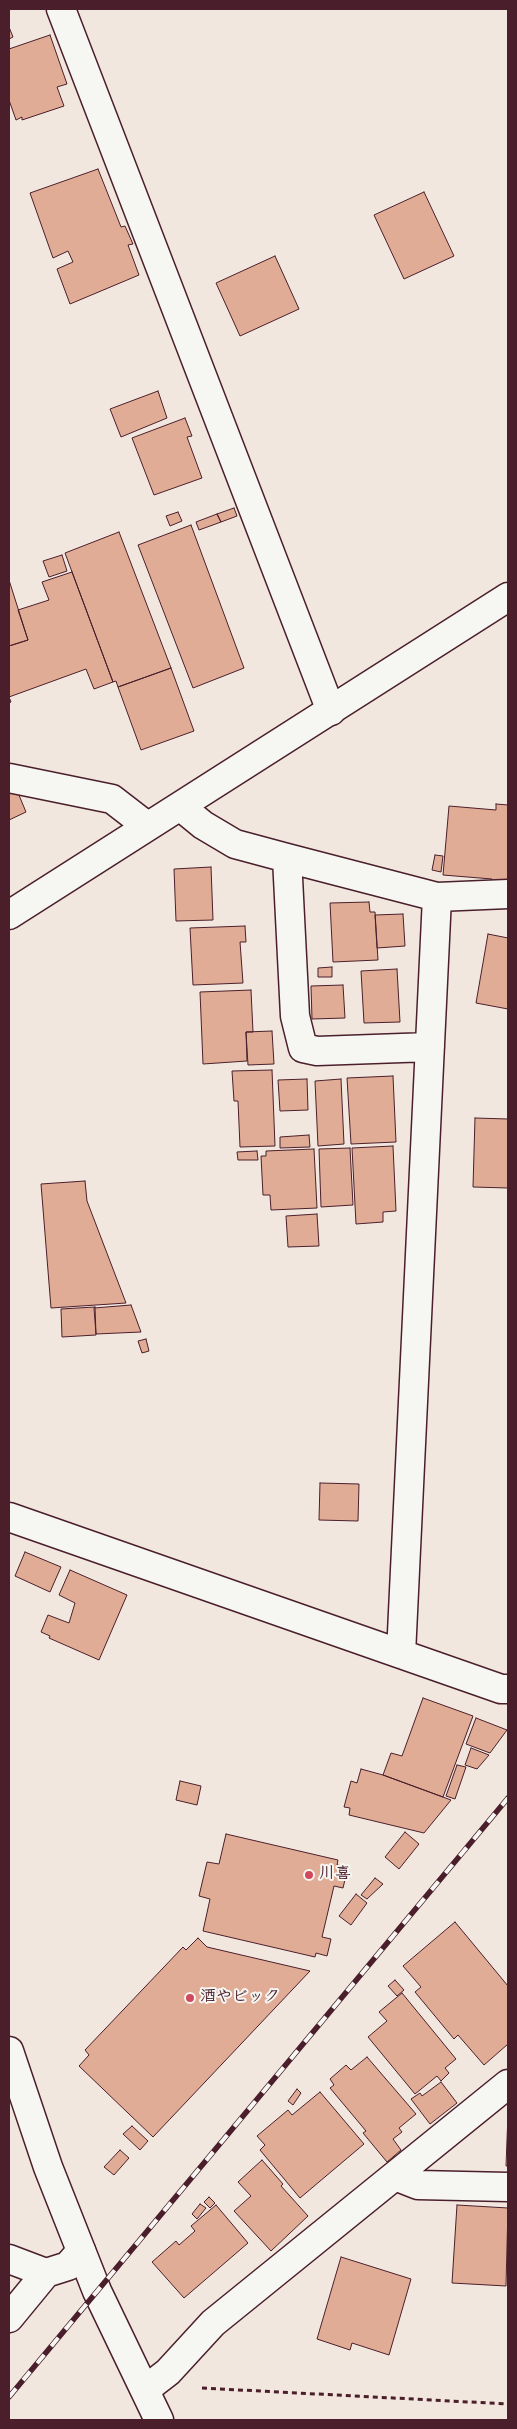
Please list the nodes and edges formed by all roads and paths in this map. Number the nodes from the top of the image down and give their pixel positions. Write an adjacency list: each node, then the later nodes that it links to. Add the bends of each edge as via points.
1 (61, 9): 3 (street)
2 (508, 597): 3 (street)
3 (331, 711): 5 (street)
4 (9, 778): 6 (street, via 112,799)
5 (181, 807): 6 (street); 7 (street, via 235,844)
6 (147, 826): 10 (street)
7 (287, 858): 9 (street); 11 (street, via 295,1016 303,1048 317,1051)
8 (508, 894): 9 (street)
9 (437, 897): 11 (street)
10 (9, 915)
11 (430, 1047): 13 (street)
12 (9, 1517): 13 (street)
13 (400, 1654): 14 (street)
14 (508, 1689)
15 (9, 2051): 19 (street, via 48,2167)
16 (508, 2084): 17 (street)
17 (395, 2176): 18 (street, via 418,2185); 24 (street, via 213,2323 168,2372)
18 (508, 2186)
19 (81, 2251): 21 (street, via 68,2266); 24 (street, via 97,2291)
20 (9, 2259): 21 (street)
21 (46, 2273): 22 (street)
22 (9, 2318)
23 (195, 2388): 25 (path)
24 (146, 2389): 26 (street)
25 (508, 2404)
26 (159, 2420)

